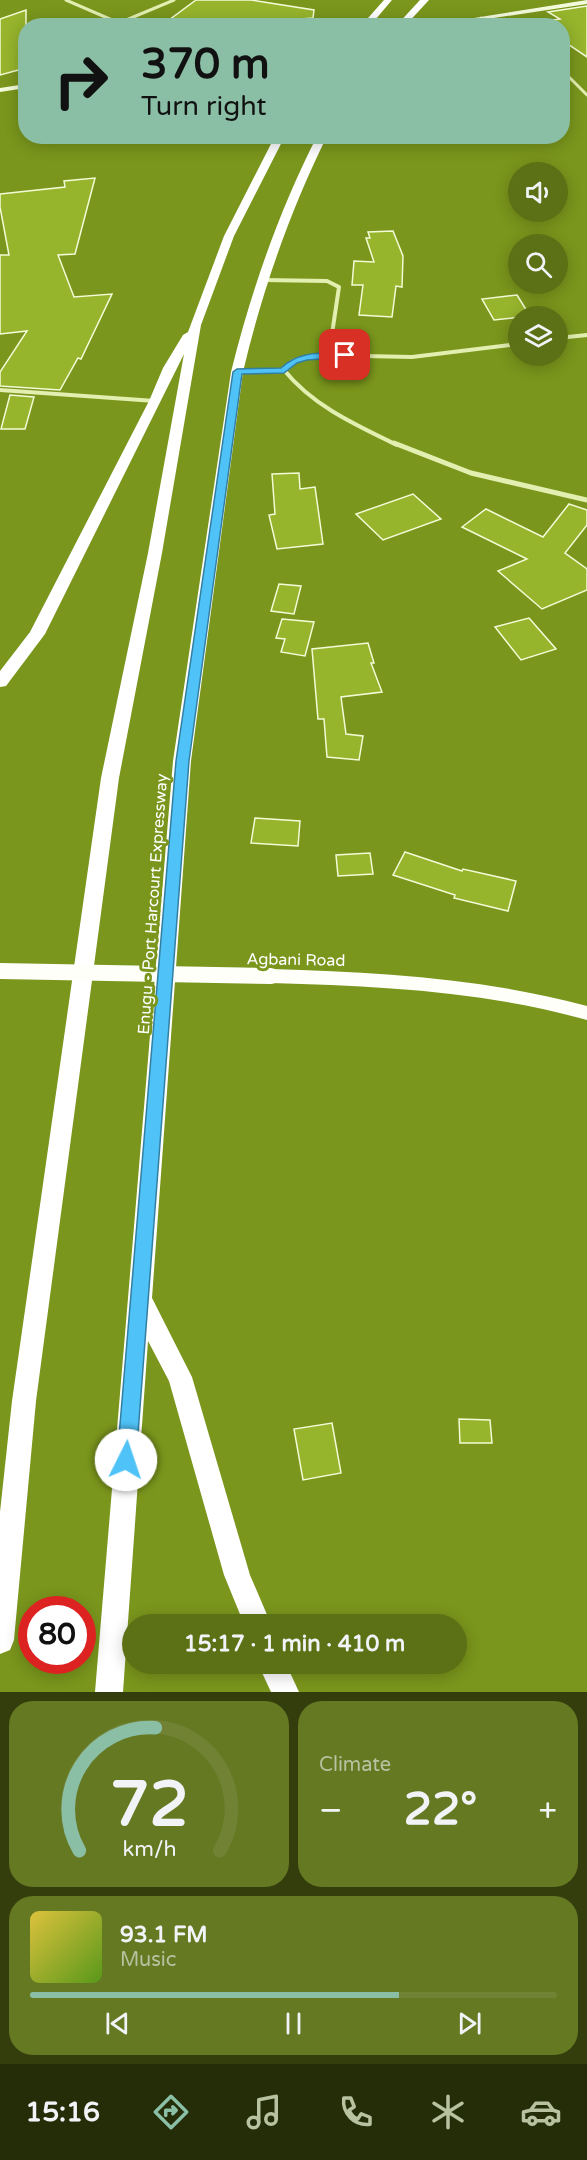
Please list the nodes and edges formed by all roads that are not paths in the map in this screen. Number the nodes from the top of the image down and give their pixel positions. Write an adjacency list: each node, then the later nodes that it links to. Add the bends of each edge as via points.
1 (66, 0): 6 (street)
2 (174, 0): 7 (street)
3 (387, 0): 8 (highway)
4 (425, 0): 9 (highway)
5 (587, 2): 10 (street)
6 (107, 18)
7 (131, 18)
8 (371, 18)
9 (407, 18)
10 (481, 18)
11 (570, 77): 13 (street)
12 (587, 83): 13 (street)
13 (579, 85): 16 (street)
14 (18, 87): 15 (street)
15 (0, 90)
16 (587, 95)
17 (276, 144): 20 (highway, via 229,236)
18 (318, 144): 19 (highway, Enugu - Port Harcourt Expressway, via 297,186)
19 (263, 280): 24 (street, via 327,282 339,287); 26 (highway, Enugu - Port Harcourt Expressway)
20 (195, 325): 28 (highway); 35 (highway, via 110,778 24,1401)
21 (587, 335): 22 (street)
22 (568, 337)
23 (508, 345): 24 (street, via 412,357)
24 (329, 354): 25 (street, via 293,361)
25 (284, 370): 26 (street); 29 (street, via 299,389 319,403 429,459 469,473)
26 (237, 372): 33 (highway, Enugu - Port Harcourt Expressway, via 182,761)
27 (0, 390): 28 (street)
28 (155, 400): 30 (highway, via 37,634)
29 (587, 500)
30 (0, 682)
31 (0, 971): 32 (main road, Agbani Road, bridge, via 405,980 548,1000)
32 (587, 1013)
33 (138, 1298): 34 (highway, via 180,1377 237,1575); 37 (highway, Enugu - Port Harcourt Expressway)
34 (253, 1614)
35 (0, 1640)
36 (277, 1674): 38 (highway)
37 (109, 1692)
38 (285, 1692)

